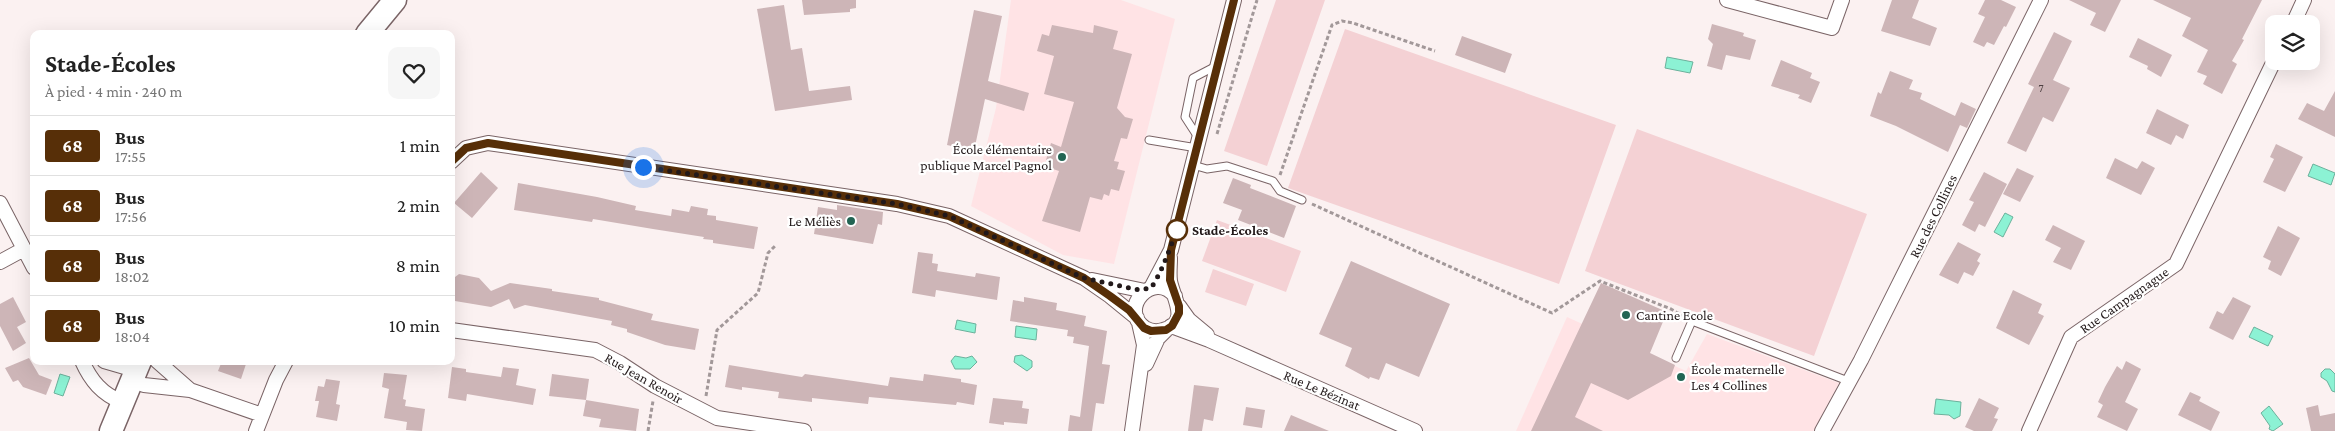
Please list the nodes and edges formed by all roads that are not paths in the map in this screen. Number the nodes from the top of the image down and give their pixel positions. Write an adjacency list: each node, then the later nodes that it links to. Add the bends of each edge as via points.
1 (395, 0): 8 (main road)
2 (1234, 0): 9 (street)
3 (1727, 0): 4 (street, via 1832,28)
4 (1842, 0)
5 (2041, 0): 35 (street, Rue des Collines)
6 (2304, 0): 7 (street)
7 (2297, 15)
8 (370, 30)
9 (1218, 65): 12 (street); 12 (lane, via 1193,78 1185,117)
10 (2270, 70): 45 (street, Rue Campagnague, via 2176,264 2071,337)
11 (1148, 140): 12 (lane)
12 (1198, 144): 14 (street)
13 (455, 158): 21 (street, via 466,148 488,143 897,204 949,216)
14 (1193, 165): 15 (lane, via 1207,169 1227,166 1272,181 1280,191); 18 (street)
15 (1302, 200)
16 (0, 203): 17 (street)
17 (24, 249): 19 (street); 20 (street)
18 (1171, 250): 22 (street); 23 (street, via 1170,280)
19 (30, 260)
20 (0, 262)
21 (1084, 278): 22 (street); 24 (street)
22 (1148, 289): 23 (street, via 1166,289); 24 (street, via 1136,302)
23 (1177, 301): 25 (street, via 1176,320); 27 (street, Rue Le Bézinat, via 1189,320)
24 (1138, 320): 25 (street, via 1151,331); 34 (street, via 1144,345)
25 (1168, 328): 27 (street, Rue Le Bézinat); 34 (street, via 1153,348)
26 (455, 331): 41 (street, Rue Jean Renoir, via 595,350 717,418)
27 (1228, 350): 43 (street, Rue Le Bézinat)
28 (1676, 358): 35 (lane, via 1692,321)
29 (84, 365): 37 (street, via 99,389)
30 (118, 365): 33 (street)
31 (162, 365): 36 (street)
32 (284, 365): 38 (street)
33 (135, 370): 36 (street, via 144,385); 37 (main road)
34 (1140, 381): 42 (street)
35 (1848, 381): 44 (street, Rue des Collines)
36 (190, 390): 38 (street)
37 (122, 402): 39 (main road)
38 (262, 415): 40 (street)
39 (111, 431)
40 (256, 431)
41 (804, 431)
42 (1132, 431)
43 (1415, 431)
44 (1822, 431)
45 (2029, 431)

